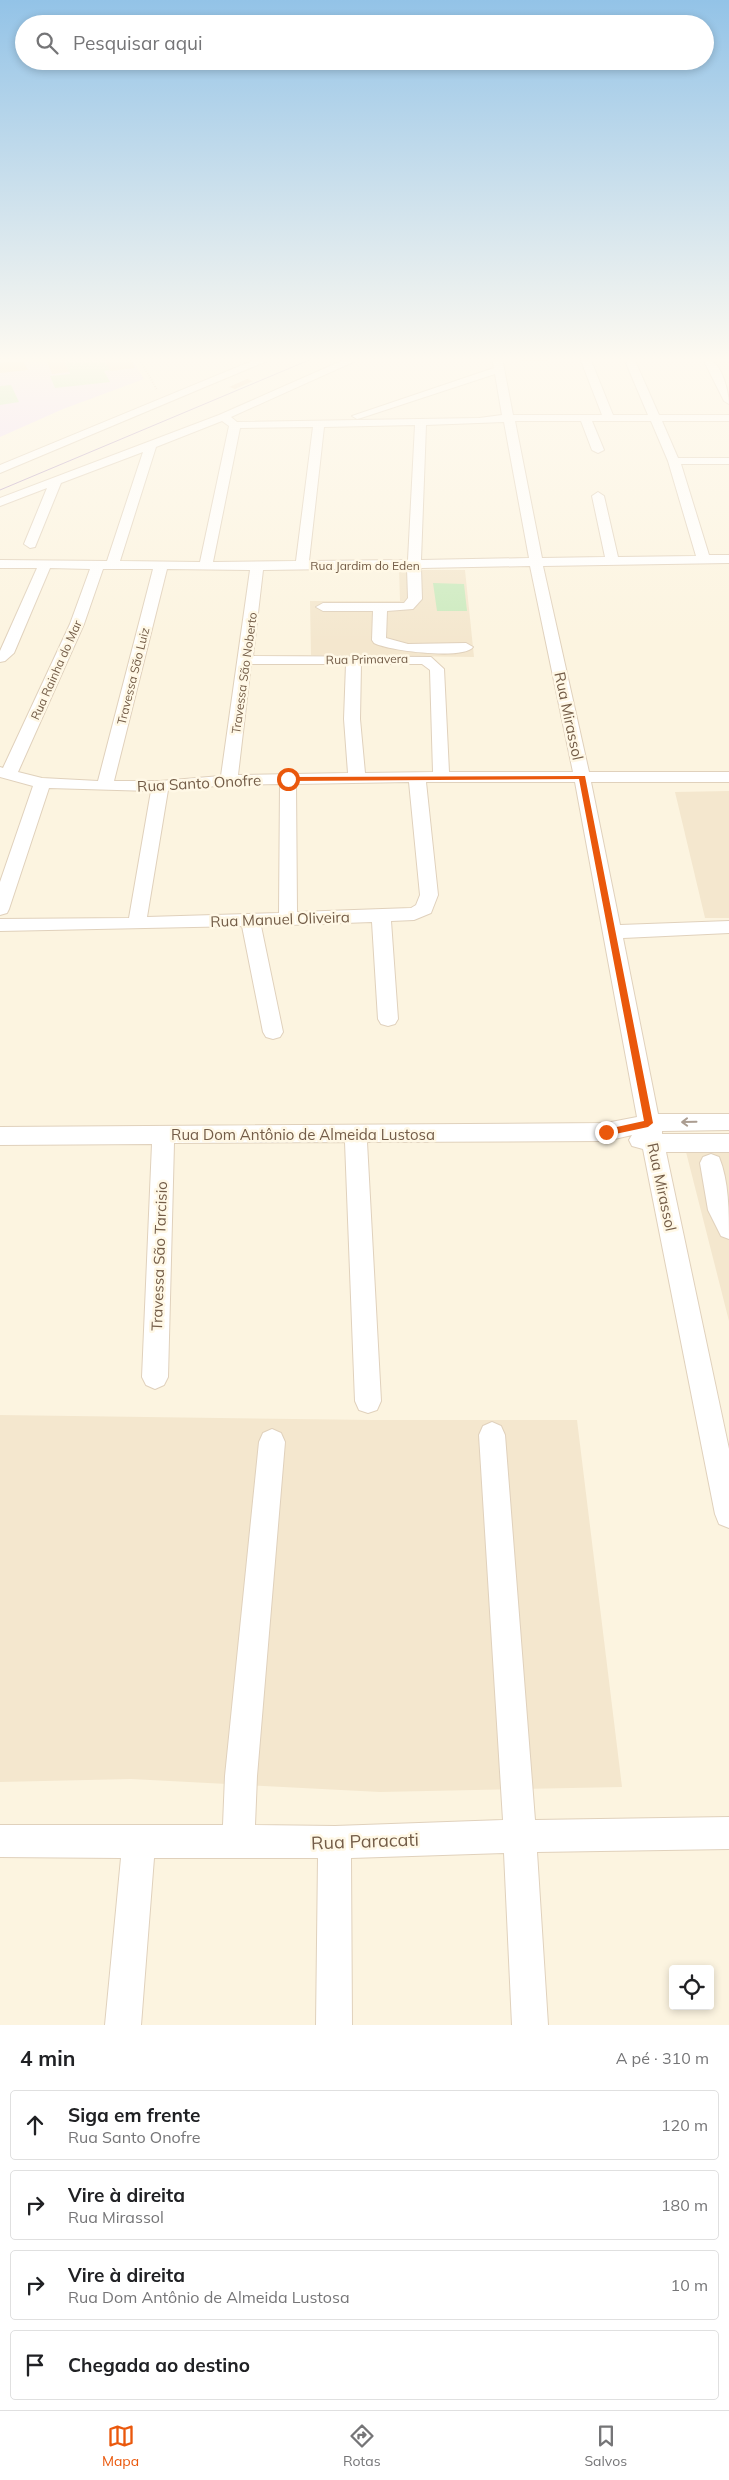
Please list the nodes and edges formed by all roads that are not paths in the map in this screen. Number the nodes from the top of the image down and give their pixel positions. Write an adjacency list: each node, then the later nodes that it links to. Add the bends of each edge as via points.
1 (40, 452): 11 (street)
2 (129, 452): 12 (street)
3 (148, 452): 22 (street, Rua Rainha do Mar)
4 (229, 452): 25 (street)
5 (315, 452): 27 (street)
6 (420, 452): 24 (street)
7 (515, 452): 19 (street, Rua Mirassol)
8 (670, 452): 9 (street)
9 (674, 461): 10 (street); 16 (street)
10 (729, 462)
11 (0, 469)
12 (56, 480): 14 (street); 15 (street)
13 (598, 496): 18 (street)
14 (0, 502)
15 (30, 544)
16 (704, 559): 17 (street, Rua Jardim do Eden); 18 (street, Rua Jardim do Eden)
17 (729, 559)
18 (612, 561): 19 (street, Rua Jardim do Eden)
19 (536, 563): 24 (street, Rua Jardim do Eden); 37 (street, Rua Mirassol)
20 (0, 564): 21 (street, Rua Jardim do Eden)
21 (45, 564): 22 (street, Rua Jardim do Eden); 31 (street, via 7,653)
22 (105, 565): 23 (street, Rua Jardim do Eden); 34 (street, Rua Rainha do Mar)
23 (161, 565): 25 (street, Rua Jardim do Eden); 43 (street, Travessa São Luiz)
24 (414, 565): 27 (street, Rua Jardim do Eden); 29 (street, via 412,603)
25 (206, 566): 26 (street, Rua Jardim do Eden)
26 (257, 566): 27 (street, Rua Jardim do Eden); 32 (street, Travessa São Noberto)
27 (302, 566)
28 (323, 607): 29 (street)
29 (380, 608): 30 (street, via 379,640 383,643)
30 (466, 646)
31 (0, 658)
32 (246, 660): 33 (street, Rua Primavera); 41 (street, Travessa São Noberto)
33 (354, 660): 36 (street, Rua Primavera, via 415,658 426,660 437,669); 39 (street, via 351,728)
34 (4, 773): 42 (street, Rua Santo Onofre)
35 (417, 777): 36 (street, Rua Santo Onofre); 39 (street, Rua Santo Onofre); 46 (street, Rua Manuel Oliveira, via 430,895 424,909 414,914)
36 (441, 777): 37 (street, Rua Santo Onofre)
37 (582, 777): 38 (street, Rua Santo Onofre); 52 (street, Rua Mirassol)
38 (729, 777)
39 (358, 778): 40 (street, Rua Santo Onofre)
40 (288, 779): 41 (street, Rua Santo Onofre); 47 (street)
41 (229, 780): 44 (street, Rua Santo Onofre)
42 (42, 783): 43 (street, Rua Santo Onofre); 45 (street)
43 (105, 786): 44 (street, Rua Santo Onofre)
44 (160, 786): 49 (street)
45 (0, 909)
46 (381, 915): 47 (street, Rua Manuel Oliveira); 53 (street)
47 (288, 918): 48 (street, Rua Manuel Oliveira)
48 (250, 920): 49 (street, Rua Manuel Oliveira); 54 (street)
49 (137, 924): 50 (street, Rua Manuel Oliveira)
50 (0, 925)
51 (729, 927): 52 (street)
52 (612, 932): 56 (street, Rua Mirassol)
53 (388, 1019)
54 (273, 1032)
55 (729, 1122): 56 (street, Rua Dom Antônio de Almeida Lustosa, one-way to 56)
56 (651, 1133): 57 (street, Rua Dom Antônio de Almeida Lustosa); 60 (street, Rua Dom Antônio de Almeida Lustosa); 67 (street, Rua Mirassol)
57 (356, 1134): 58 (street, Rua Dom Antônio de Almeida Lustosa); 64 (street)
58 (162, 1135): 59 (street, Rua Dom Antônio de Almeida Lustosa); 63 (street, Travessa São Tarcisio)
59 (0, 1136)
60 (729, 1143)
61 (711, 1163): 62 (street, via 720,1210)
62 (729, 1230)
63 (154, 1377)
64 (368, 1401)
65 (492, 1435): 69 (street)
66 (272, 1442): 73 (street, via 241,1776)
67 (729, 1514)
68 (729, 1833): 69 (street, Rua Paracati)
69 (520, 1836): 71 (street, Rua Paracati); 76 (street)
70 (0, 1841): 72 (street, Rua Paracati)
71 (335, 1842): 73 (street, Rua Paracati); 75 (street)
72 (139, 1843): 73 (street, Rua Paracati); 74 (street)
73 (238, 1843)
74 (123, 2025)
75 (334, 2025)
76 (530, 2025)

